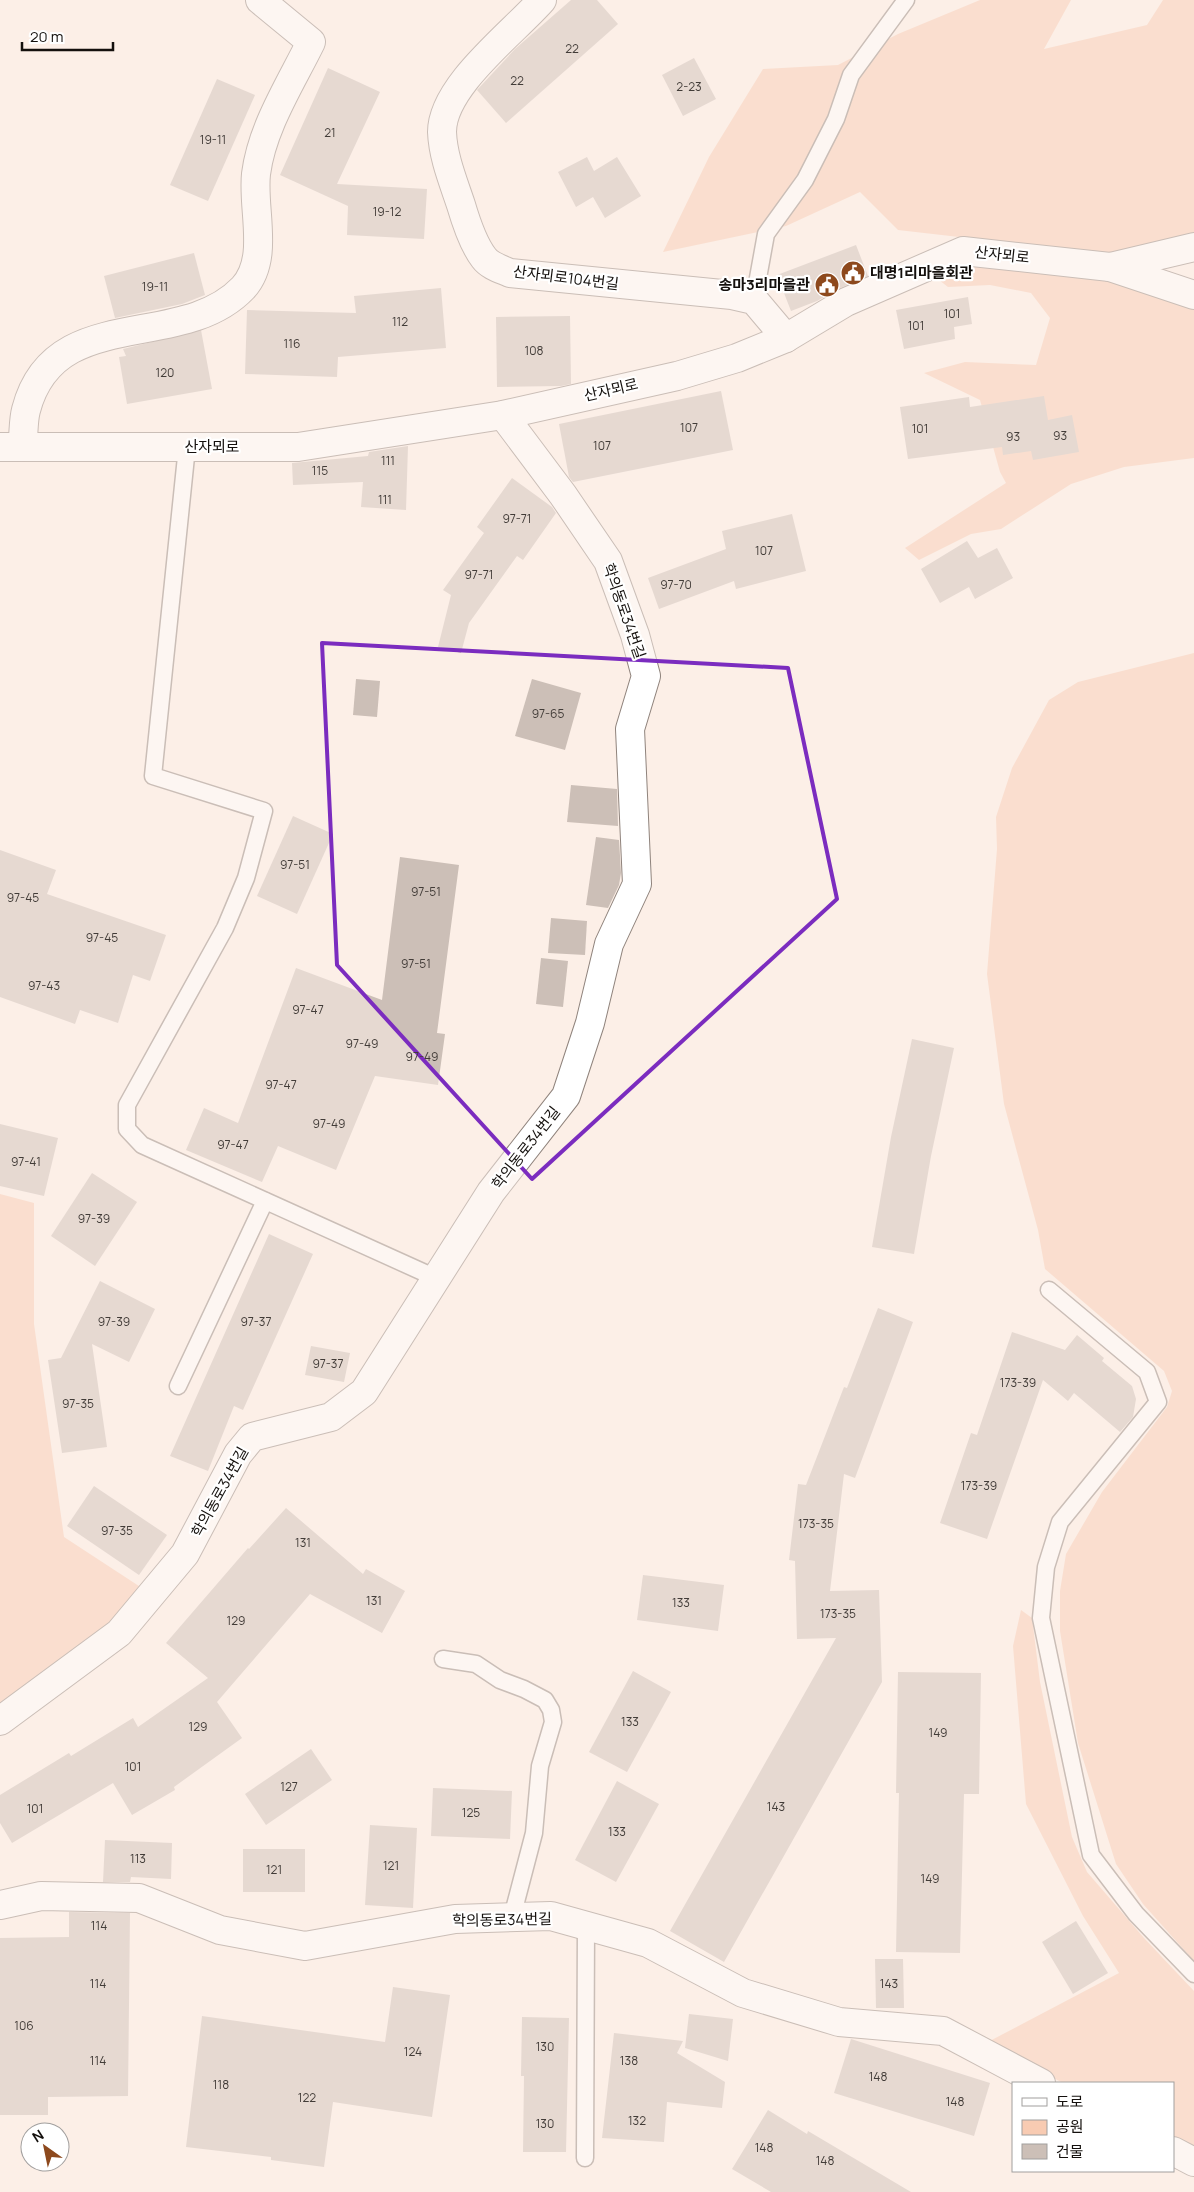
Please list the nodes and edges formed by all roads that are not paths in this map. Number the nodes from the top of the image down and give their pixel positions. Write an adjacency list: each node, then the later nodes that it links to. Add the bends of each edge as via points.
1 (260, 0): 10 (street, via 311,42 260,150 256,176 258,253 253,273 242,288 204,313 172,324 100,338 62,353 34,390)
2 (542, 0): 7 (street, 산자뫼로104번길, via 460,85 449,105 442,129 444,153 464,215 484,258 510,273 732,295)
3 (906, 0): 7 (lane, via 851,75 836,119 805,180 766,234)
4 (1194, 247): 5 (street)
5 (1110, 267): 6 (street, 산자뫼로); 8 (street, 산자뫼로, via 963,251 846,302)
6 (1194, 295)
7 (754, 300): 8 (street)
8 (786, 338): 9 (street, 산자뫼로, via 737,358 677,376)
9 (503, 415): 11 (street, 산자뫼로, via 298,447); 13 (street, 학의동로34번길, via 608,561 635,635 646,676 630,729 637,884 609,944 590,1023 566,1096 491,1192)
10 (11, 447): 11 (street, 산자뫼로)
11 (187, 447): 12 (lane, via 153,776 264,811 246,878 225,928 127,1105 127,1129 142,1145)
12 (265, 1201): 13 (lane); 15 (lane)
13 (436, 1278): 17 (street, 학의동로34번길, via 364,1392 331,1417 252,1437 238,1454 185,1554 119,1633)
14 (1049, 1290): 21 (lane, via 1147,1372 1158,1402 1060,1522 1046,1567 1041,1618 1092,1856 1136,1914)
15 (178, 1386)
16 (443, 1659): 19 (lane, via 476,1664 500,1680 545,1700 551,1710 553,1722 540,1766 534,1833)
17 (0, 1722)
18 (0, 1905): 19 (street, 학의동로34번길, via 41,1896 139,1898 220,1930 305,1946 455,1919)
19 (512, 1917): 20 (street, 학의동로34번길, via 551,1916)
20 (586, 1925): 22 (street, 학의동로34번길, via 648,1943 743,1993 839,2022 943,2031); 24 (lane)
21 (1194, 1974)
22 (1039, 2082)
23 (1174, 2152): 25 (street)
24 (585, 2158)
25 (1194, 2162)

